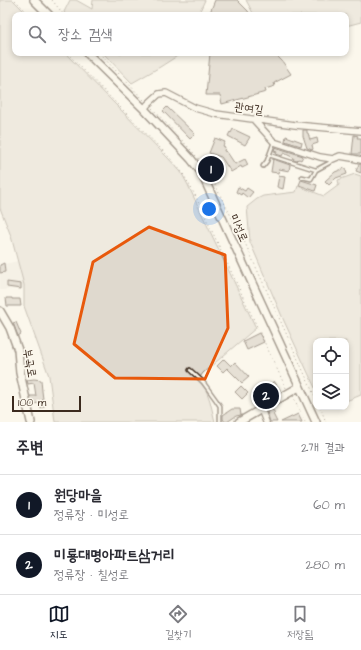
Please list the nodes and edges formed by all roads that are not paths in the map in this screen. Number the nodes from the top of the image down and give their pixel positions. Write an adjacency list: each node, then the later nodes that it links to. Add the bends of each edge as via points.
1 (34, 0): 2 (street)
2 (46, 12)
3 (90, 56): 4 (street, 미성로)
4 (144, 109): 5 (street, 관여길, via 159,94 166,93 195,108); 16 (street, 미성로, via 201,172)
5 (254, 120): 6 (street, 관여길); 7 (street)
6 (361, 131)
7 (274, 142): 8 (lane); 9 (street)
8 (269, 155): 11 (lane); 12 (lane)
9 (333, 159): 10 (street, via 340,156); 12 (lane)
10 (361, 160)
11 (263, 166)
12 (316, 170): 13 (lane, via 311,180)
13 (302, 177)
14 (0, 311): 18 (street, 부곡로, via 18,350 20,373)
15 (190, 370): 19 (lane, via 204,382 220,406)
16 (299, 387): 17 (street); 22 (street, 미성로)
17 (260, 409): 20 (street); 21 (street)
18 (31, 422)
19 (220, 422)
20 (239, 422)
21 (266, 422)
22 (316, 422)

